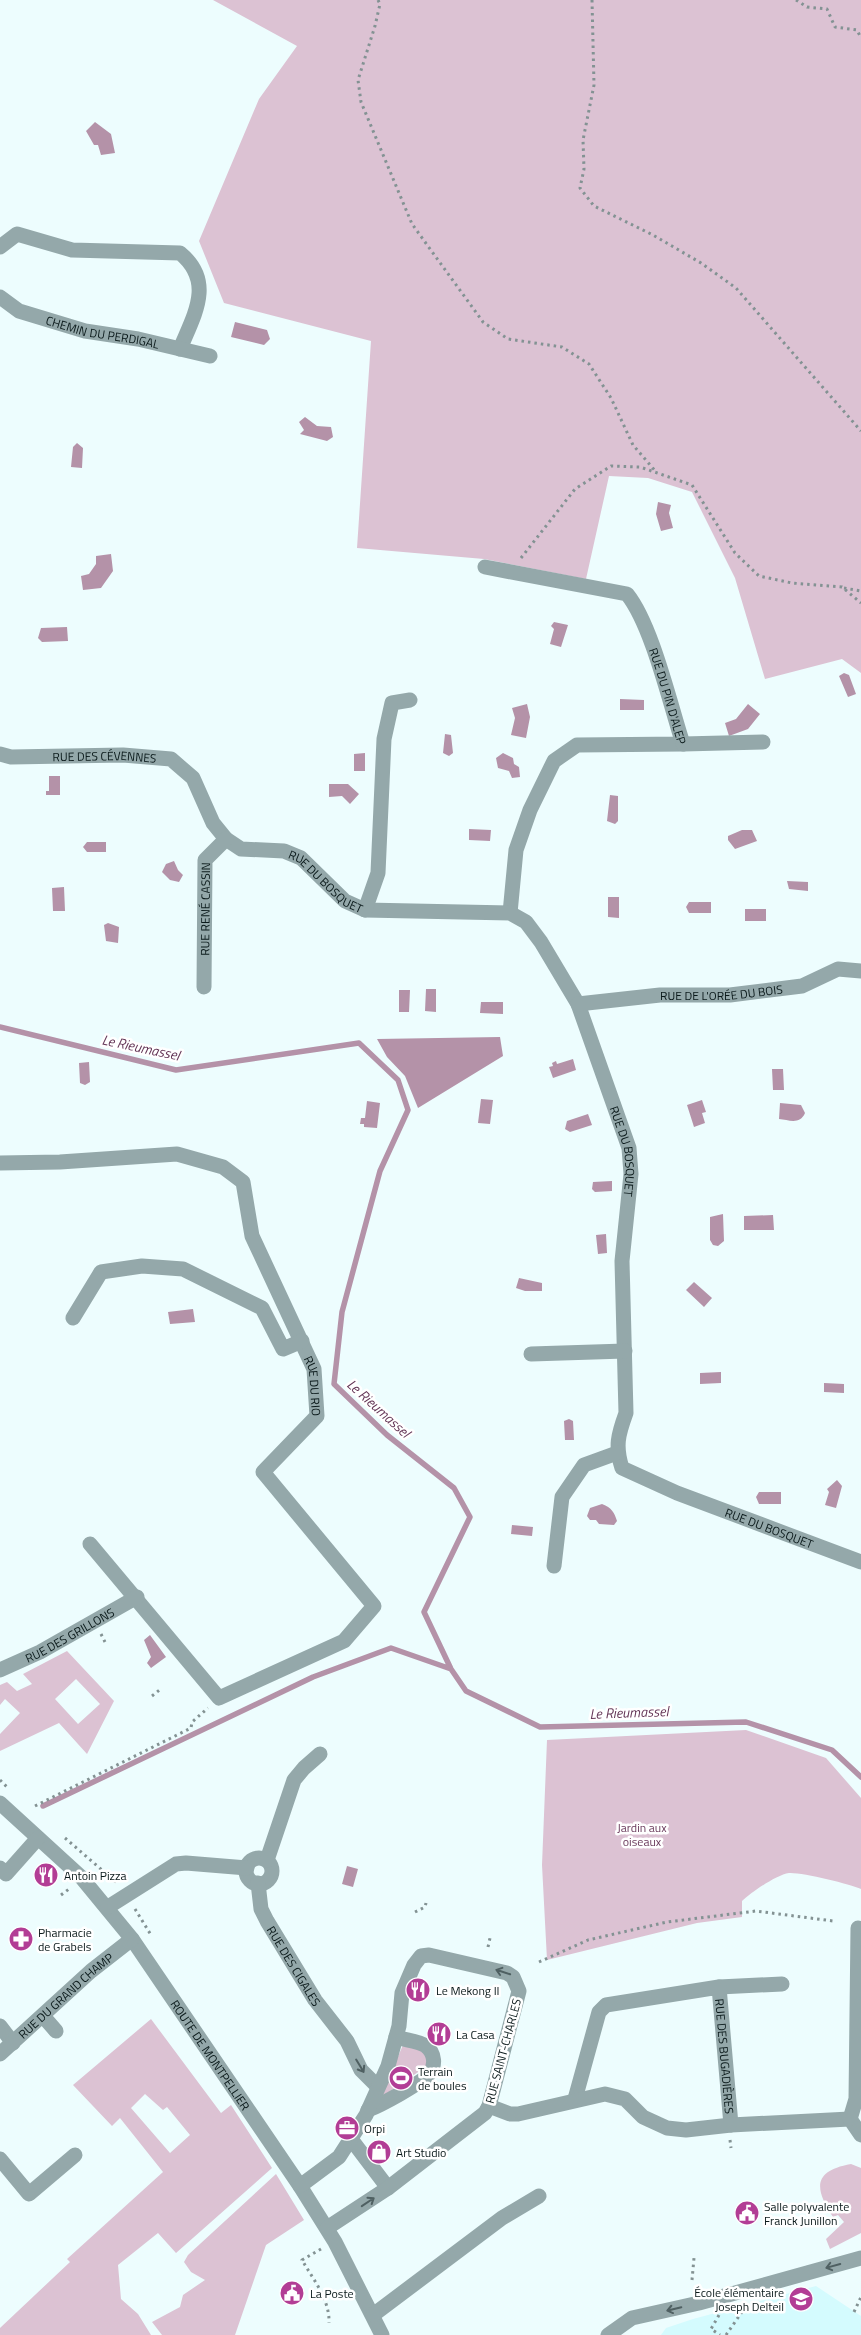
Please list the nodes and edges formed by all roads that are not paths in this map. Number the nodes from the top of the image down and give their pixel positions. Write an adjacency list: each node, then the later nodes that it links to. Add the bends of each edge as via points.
1 (0, 247): 3 (street, via 17,234 72,250 180,253 192,263 200,280 197,308)
2 (0, 297): 3 (street, CHEMIN DU PERDIGAL, via 19,311 85,331)
3 (180, 349): 4 (street, CHEMIN DU PERDIGAL)
4 (210, 356)
5 (485, 567): 8 (street, RUE DU PIN D'ALEP, via 627,594 635,604 651,643)
6 (410, 700): 11 (street, via 392,703 384,739 378,873)
7 (763, 742): 8 (street)
8 (683, 744): 12 (street, RUE DU PIN D'ALEP, via 577,745 554,760 530,810 516,850)
9 (0, 754): 10 (street, RUE DES CÉVENNES, via 11,757 123,755 171,759 193,778 213,823)
10 (226, 839): 11 (street, RUE DU BOSQUET, via 241,849 284,851 301,858 346,901); 14 (street, RUE RENÉ CASSIN, via 205,860)
11 (365, 910): 12 (street, RUE DU BOSQUET)
12 (510, 913): 15 (street, RUE DU BOSQUET, via 526,922 541,942)
13 (861, 971): 15 (street, RUE DE L'ORÉE DU BOIS, via 838,969 802,986 730,995 660,995)
14 (204, 987)
15 (578, 1004): 19 (street, RUE DU BOSQUET, via 629,1148 631,1174 622,1261)
16 (0, 1163): 18 (street, RUE DU RIO, via 177,1154 223,1167 243,1182 252,1236)
17 (73, 1318): 18 (street, via 101,1272 142,1266 183,1269 262,1308 283,1349)
18 (302, 1341): 25 (street, RUE DU RIO, via 314,1369 317,1416 263,1472 374,1606 344,1641 219,1698)
19 (625, 1351): 20 (street); 21 (street, RUE DU BOSQUET, via 626,1413 618,1433)
20 (531, 1354)
21 (617, 1453): 23 (street, RUE DU BOSQUET, via 622,1468 677,1494); 24 (street, via 584,1465 562,1497)
22 (90, 1544): 25 (street)
23 (861, 1562)
24 (554, 1566)
25 (137, 1598): 26 (street, RUE DES GRILLONS, via 40,1652)
26 (0, 1670)
27 (320, 1754): 30 (street, via 294,1780)
28 (2, 1809): 29 (street, ROUTE DE MONTPELLIER)
29 (38, 1838): 31 (street, via 6,1874); 34 (street, ROUTE DE MONTPELLIER)
30 (267, 1860): 32 (street, via 257,1858); 33 (street, via 271,1876)
31 (0, 1868)
32 (246, 1868): 33 (street, via 250,1880); 34 (street, via 186,1862 176,1864)
33 (258, 1883): 45 (street, RUE DES CIGALES, one-way to 45, via 261,1909 267,1921 315,2000 347,2041 361,2070)
34 (108, 1907): 36 (street, ROUTE DE MONTPELLIER)
35 (858, 1928): 49 (street, via 856,2099)
36 (132, 1939): 39 (street, RUE DU GRAND CHAMP); 55 (street, ROUTE DE MONTPELLIER)
37 (782, 1984): 38 (street, RUE DES BUGADIÈRES)
38 (719, 1987): 46 (street, RUE DES BUGADIÈRES, via 606,2005 599,2012); 50 (street, RUE DES BUGADIÈRES)
39 (43, 2016): 41 (street); 43 (street, RUE DU GRAND CHAMP)
40 (0, 2026): 43 (street)
41 (56, 2031)
42 (396, 2037): 45 (street, RUE SAINT-CHARLES); 47 (street, RUE SAINT-CHARLES, one-way to 42, via 520,1991 513,1976 438,1957 421,1956 402,1993); 48 (street, via 425,2046 434,2063 429,2074)
43 (14, 2042): 44 (street, RUE DU GRAND CHAMP)
44 (0, 2054)
45 (378, 2087): 48 (street, RUE SAINT-CHARLES)
46 (575, 2099): 47 (street, RUE DES BUGADIÈRES, via 518,2114); 50 (street, RUE DES BUGADIÈRES, via 616,2095 625,2099 643,2117 667,2128 686,2130)
47 (489, 2106): 56 (street, RUE SAINT-CHARLES, via 475,2123)
48 (368, 2110): 52 (street, RUE SAINT-CHARLES)
49 (850, 2119): 50 (street, RUE DES BUGADIÈRES); 51 (street)
50 (730, 2125)
51 (861, 2135)
52 (351, 2139): 55 (street, RUE SAINT-CHARLES, via 339,2157); 56 (street)
53 (75, 2155): 54 (street, via 29,2194)
54 (0, 2159)
55 (300, 2186): 58 (street, ROUTE DE MONTPELLIER)
56 (388, 2188): 58 (street, RUE SAINT-CHARLES, one-way to 56)
57 (539, 2196): 60 (street, via 502,2218)
58 (327, 2228): 60 (street, ROUTE DE MONTPELLIER)
59 (861, 2258): 62 (street, one-way to 62, via 632,2318)
60 (373, 2315): 61 (street, ROUTE DE MONTPELLIER)
61 (382, 2335)
62 (608, 2335)

